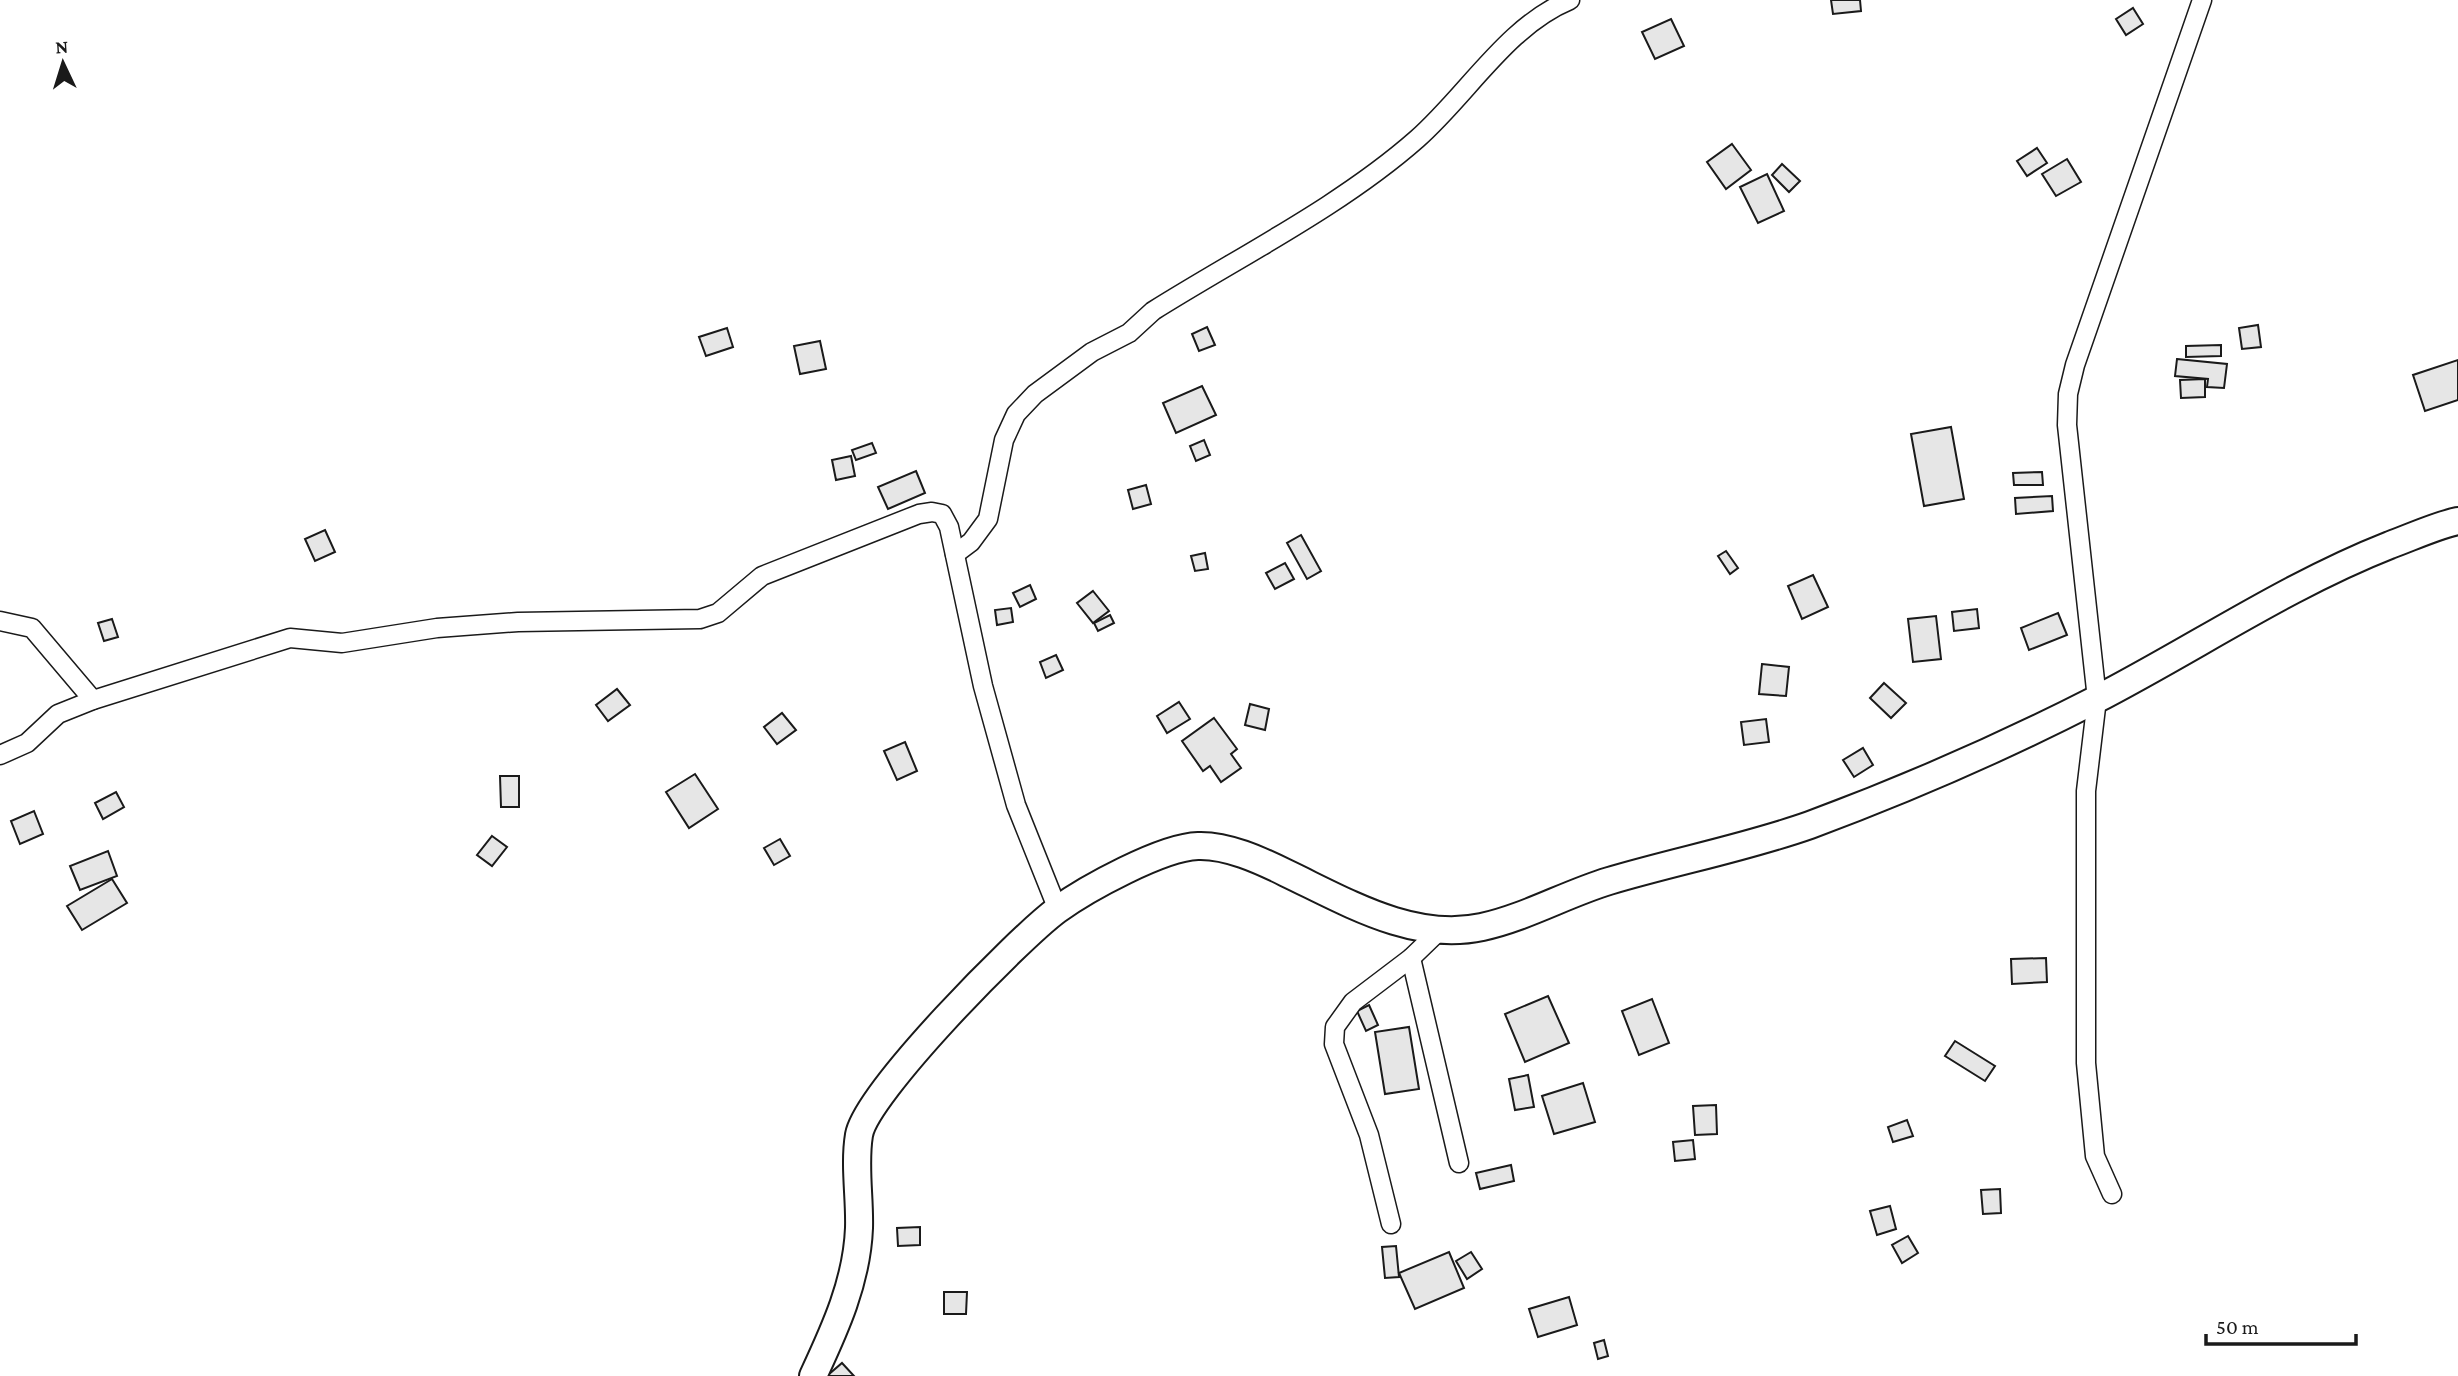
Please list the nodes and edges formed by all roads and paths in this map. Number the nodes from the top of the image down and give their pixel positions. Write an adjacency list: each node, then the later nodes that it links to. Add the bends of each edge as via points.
1 (1570, 0): 4 (street, via 1521,29 1418,139 1352,190 1153,311 1129,333 1092,352 1035,394 1016,414 1004,440 988,519)
2 (2202, 0): 6 (street, via 2083,339 2068,394 2067,425)
3 (2458, 521): 6 (street, via 2364,555 2280,595)
4 (955, 554): 7 (street, via 942,514 919,514 762,576 718,613 700,619 518,622 437,628 342,643 290,638); 9 (street, via 983,686 1016,805)
5 (0, 621): 7 (street, via 32,628)
6 (2097, 699): 10 (street, via 1968,761 1806,826 1605,882 1524,915 1478,928); 13 (street, via 2086,791 2086,1063 2095,1156)
7 (93, 700): 8 (street, via 58,714 27,743)
8 (0, 755)
9 (1058, 910): 10 (street, via 1162,854 1194,846 1215,847 1261,861 1399,923); 15 (street, via 923,1043 864,1118 858,1138 859,1234 851,1284)
10 (1439, 931): 11 (street)
11 (1411, 958): 12 (street); 14 (street, via 1353,1002 1341,1014 1334,1035 1369,1135)
12 (1459, 1163)
13 (2112, 1194)
14 (1391, 1224)
15 (813, 1376)

